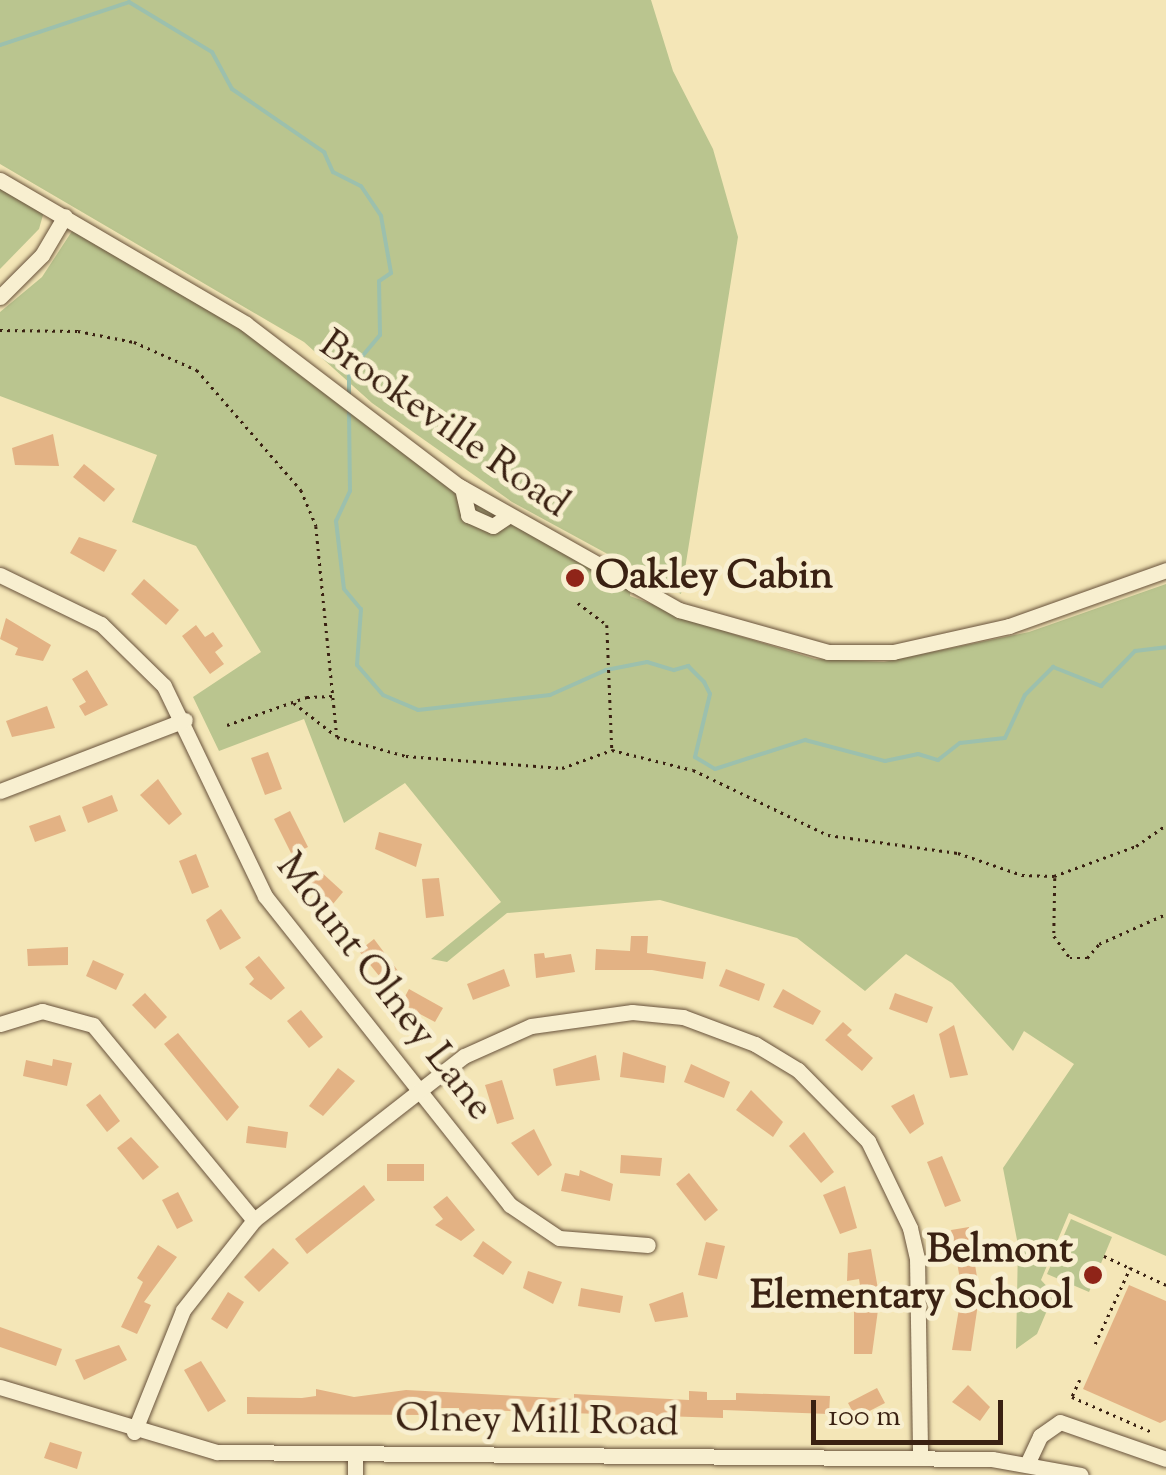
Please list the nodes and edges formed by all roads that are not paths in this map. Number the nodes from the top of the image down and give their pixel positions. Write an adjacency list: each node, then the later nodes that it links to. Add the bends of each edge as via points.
1 (0, 180): 2 (street, Brookeville Road)
2 (65, 216): 3 (street, via 42,255); 4 (street, Brookeville Road, via 246,324 462,488 679,610 851,654 1010,626)
3 (0, 297)
4 (1166, 570)
5 (0, 574): 6 (street, Mount Olney Lane, via 101,624 145,664)
6 (184, 720): 7 (street); 9 (street, Mount Olney Lane, via 265,896)
7 (0, 791)
8 (0, 1024): 10 (street, via 42,1011 65,1012 93,1025)
9 (418, 1089): 10 (street); 11 (street, Mount Olney Lane, via 534,1226 578,1243); 16 (street, via 507,1035 586,1014 695,1021 798,1070 868,1141 910,1228 922,1298)
10 (254, 1220): 13 (street, via 183,1310)
11 (648, 1246)
12 (0, 1387): 13 (street, Olney Mill Road)
13 (134, 1432): 14 (street, Olney Mill Road, via 217,1452)
14 (355, 1453): 15 (street, Olney Mill Road); 19 (street)
15 (611, 1457): 16 (street, Olney Mill Road); 20 (street)
16 (920, 1458): 18 (street, Olney Mill Road)
17 (1166, 1458): 18 (street, via 1060,1422 1040,1436)
18 (1028, 1462): 21 (street, Olney Mill Road)
19 (356, 1475)
20 (610, 1475)
21 (1081, 1475)

